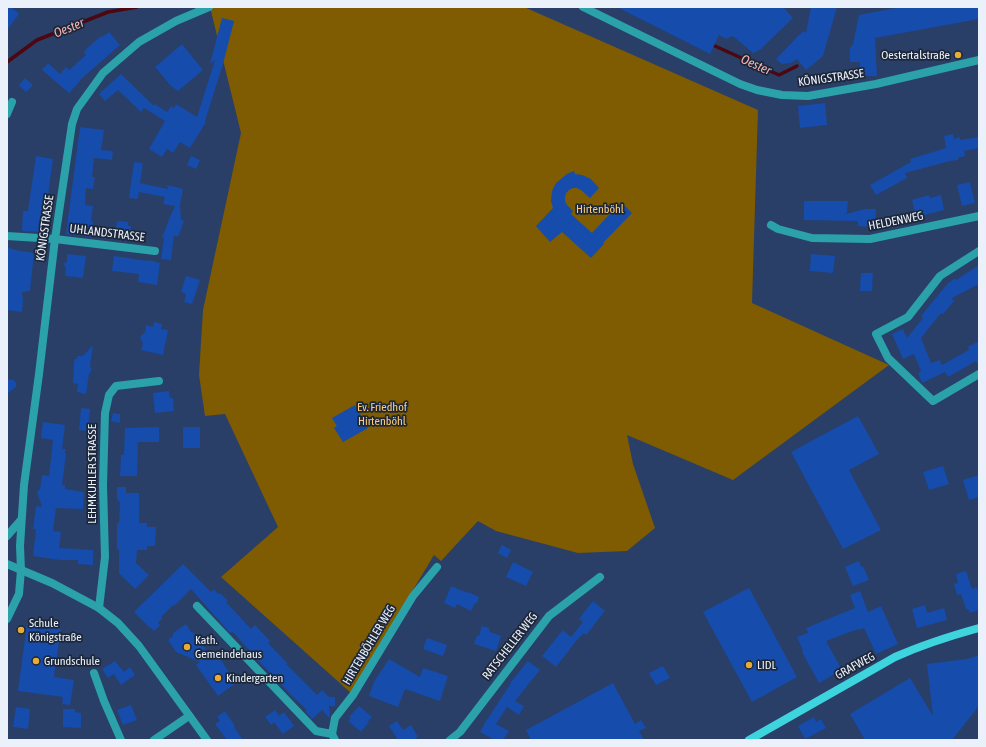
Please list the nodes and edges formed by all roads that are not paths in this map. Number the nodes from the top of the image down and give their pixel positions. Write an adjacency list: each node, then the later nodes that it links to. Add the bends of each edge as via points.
1 (210, 7): 9 (street, KÖNIGSTRASSE, via 176,20 139,42 103,74 77,109 72,124)
2 (583, 7): 3 (street, KÖNIGSTRASSE, via 740,84 782,96 808,96 876,84)
3 (979, 60)
4 (12, 102): 5 (street)
5 (7, 114)
6 (979, 216): 7 (street, HELDENWEG, via 870,239 812,238)
7 (771, 225)
8 (7, 236): 9 (street, UHLANDSTRASSE)
9 (55, 239): 10 (street, UHLANDSTRASSE); 14 (street, KÖNIGSTRASSE)
10 (156, 251)
11 (979, 251): 12 (street, via 940,276 908,317 876,334 888,358 933,401)
12 (979, 374)
13 (159, 381): 21 (street, LEHMKUHLER STRASSE, via 116,386 109,395 105,413 103,485 105,558)
14 (21, 520): 15 (street); 18 (street, KÖNIGSTRASSE)
15 (7, 536)
16 (7, 564): 18 (street)
17 (437, 567): 26 (street, HIRTENBÖHLER WEG, via 413,596 353,695 335,718)
18 (21, 570): 21 (street); 22 (street, KÖNIGSTRASSE, via 19,594)
19 (600, 577): 30 (street, RATSCHELLER WEG, via 549,616 460,732)
20 (197, 606): 26 (street, via 316,731)
21 (99, 608): 25 (street, via 118,623 139,646)
22 (7, 619)
23 (979, 628): 31 (main road, GRAFWEG, via 895,657)
24 (94, 673): 27 (street)
25 (189, 716): 28 (street); 29 (street)
26 (334, 737)
27 (122, 740)
28 (154, 740)
29 (207, 740)
30 (450, 740)
31 (750, 740)

